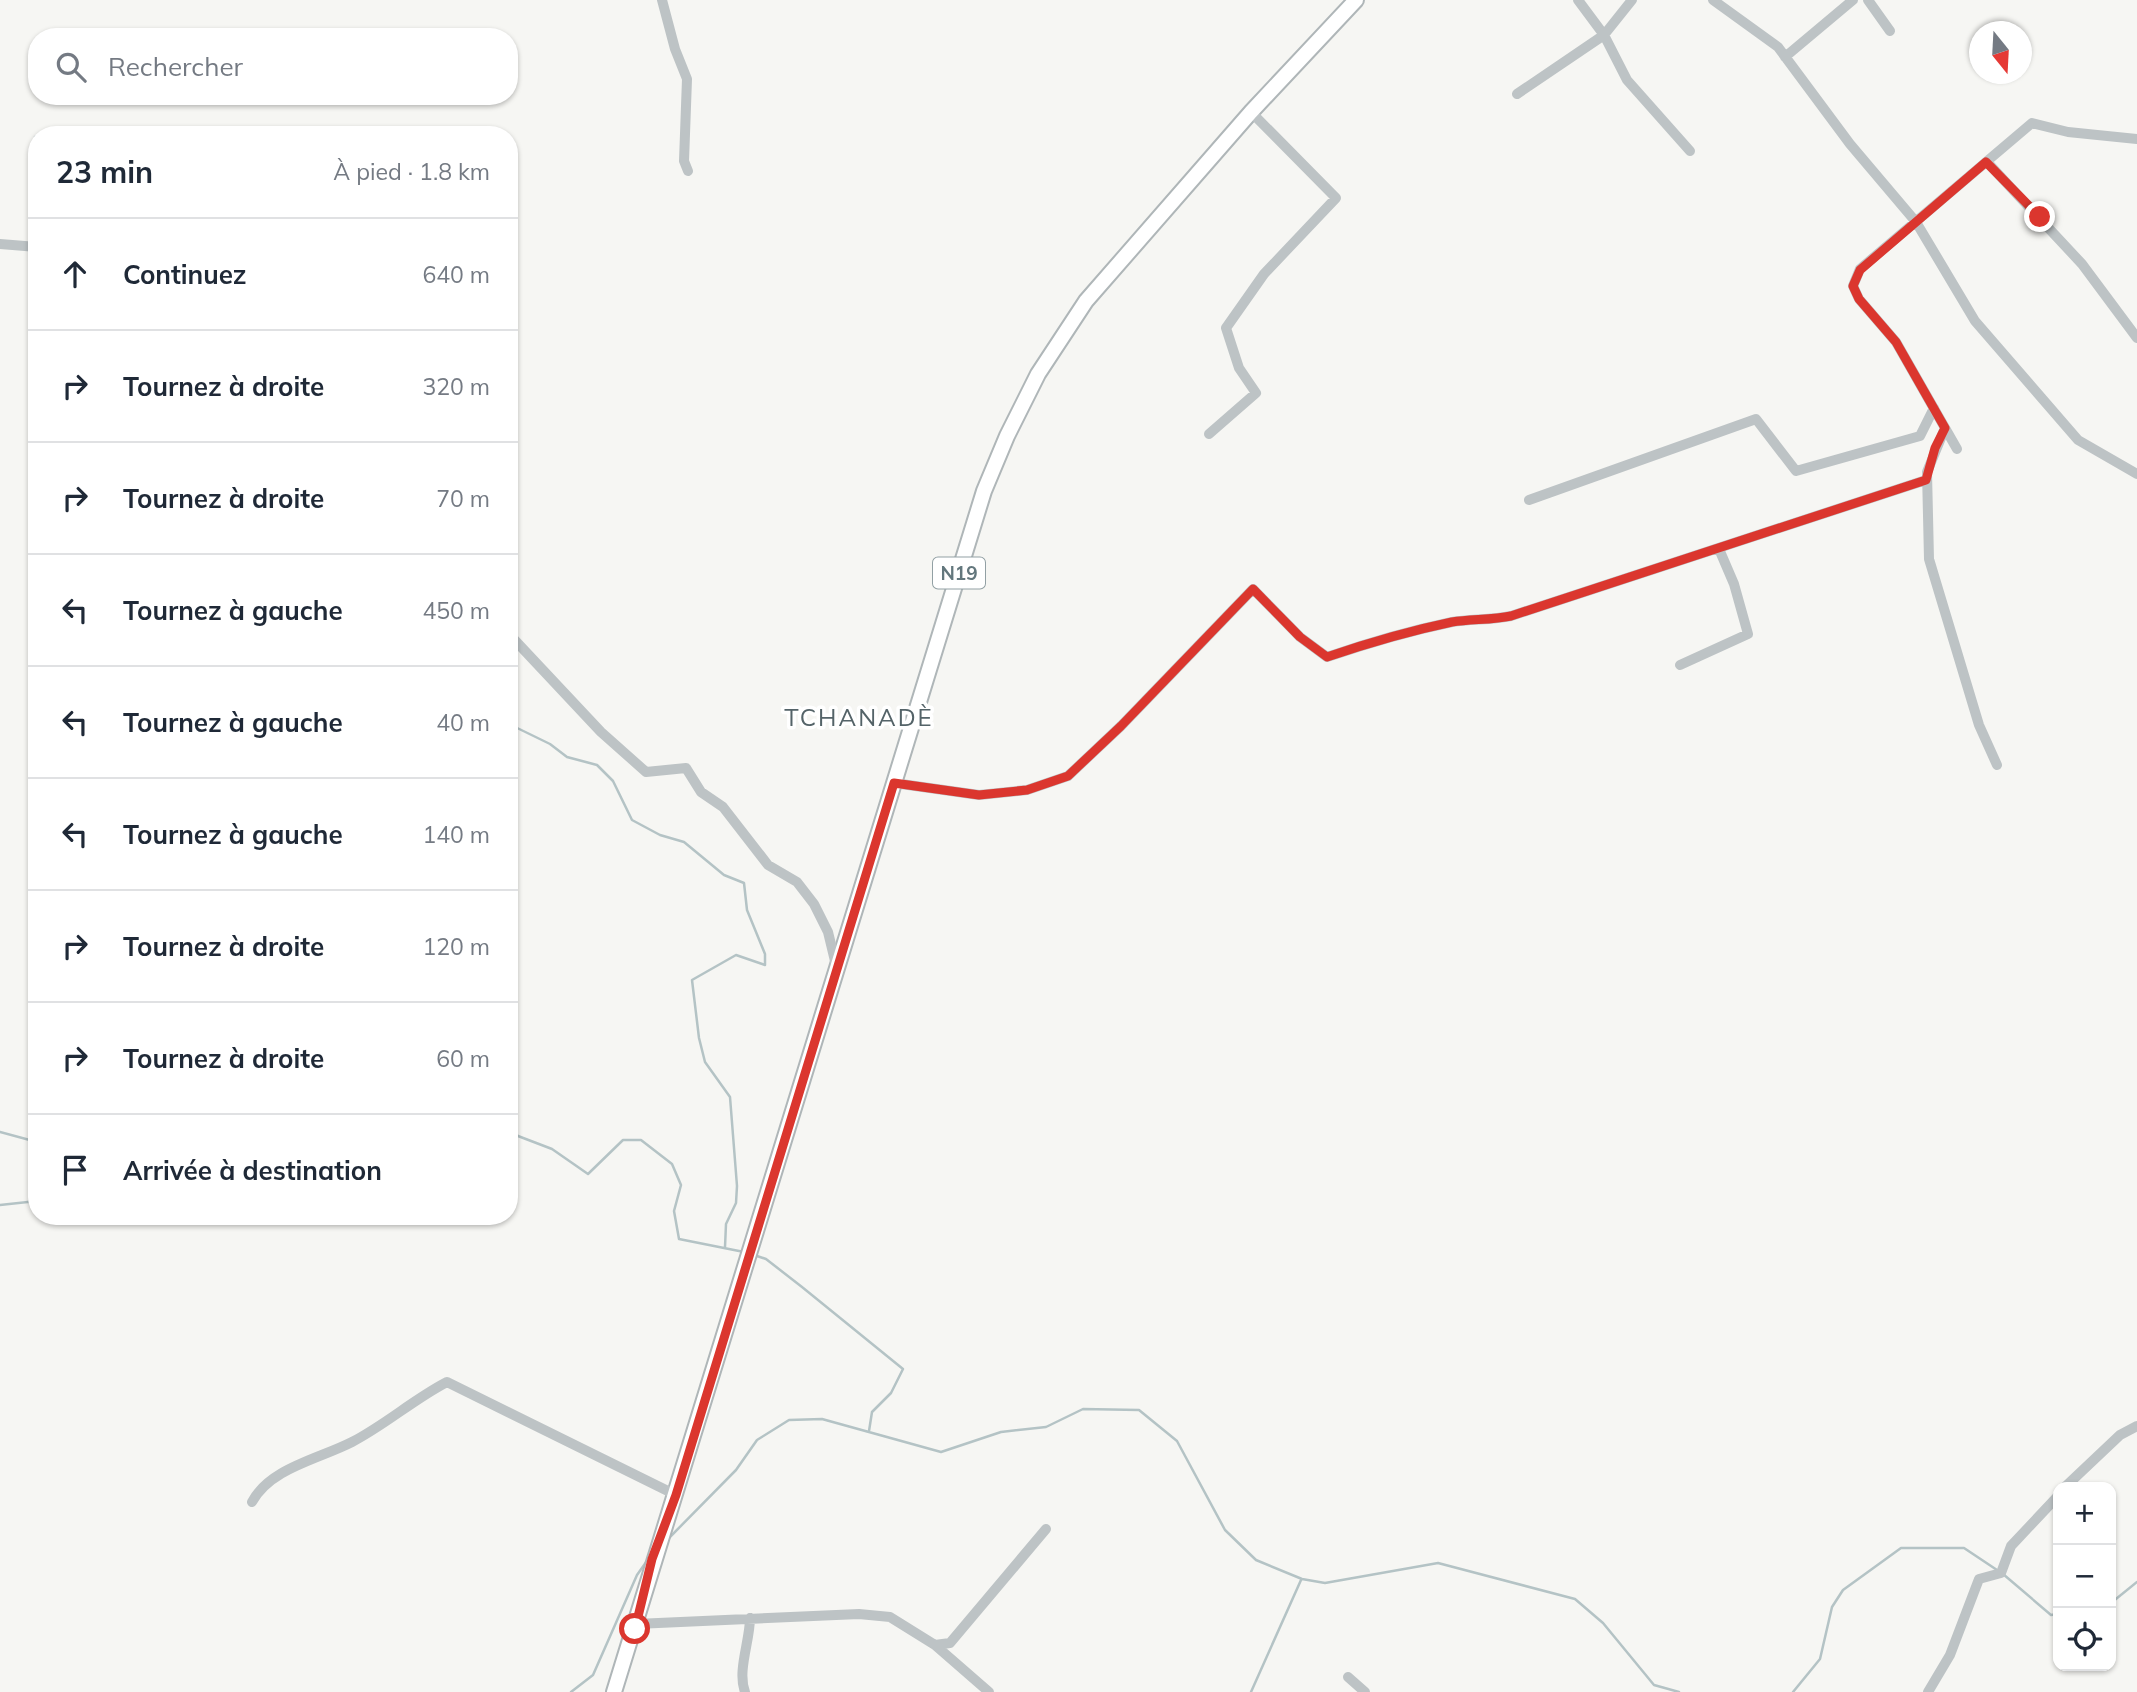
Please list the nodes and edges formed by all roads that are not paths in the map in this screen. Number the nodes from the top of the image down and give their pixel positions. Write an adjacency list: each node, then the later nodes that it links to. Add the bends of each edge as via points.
1 (662, 0): 16 (street, via 687,79 684,161)
2 (1356, 0): 12 (main road, N19)
3 (1578, 0): 9 (street)
4 (1632, 0): 9 (street)
5 (1713, 0): 10 (street)
6 (1853, 0): 10 (street)
7 (1868, 0): 8 (street)
8 (1890, 31)
9 (1604, 35): 11 (street); 14 (street, via 1626,80)
10 (1785, 57): 17 (street)
11 (1517, 94)
12 (1251, 112): 23 (street, via 1336,198 1264,274 1226,328 1239,368 1256,393); 32 (main road, N19, via 1086,301 1018,412 984,491)
13 (2137, 139): 15 (street, via 2032,123)
14 (1690, 151)
15 (1986, 162): 17 (street); 20 (street, via 2082,264)
16 (688, 172)
17 (1916, 222): 21 (street, via 1860,270 1853,286 1896,342); 25 (street, via 1975,321 2078,440)
18 (0, 244): 19 (street)
19 (28, 246)
20 (2137, 338)
21 (1934, 408): 22 (street); 27 (street, via 1920,436 1796,471 1756,419)
22 (1945, 428): 24 (street); 26 (street)
23 (1209, 434)
24 (1957, 449)
25 (2137, 474)
26 (1926, 480): 28 (street); 31 (street, via 1929,559 1979,725)
27 (1530, 500)
28 (1720, 549): 30 (street, via 1748,634); 32 (street, via 1511,616 1414,631 1327,657 1300,637 1253,589 1068,776 1027,790 979,795)
29 (518, 644): 33 (street, via 601,732 646,772 686,768 701,792 723,807 768,865 797,882 814,904 828,932)
30 (1680, 666)
31 (1997, 765)
32 (894, 783): 33 (main road, N19)
33 (837, 968): 36 (main road, N19)
34 (2137, 1426): 35 (street, via 2120,1435)
35 (2070, 1482)
36 (676, 1495): 38 (street, via 447,1382 352,1442 308,1460 259,1489); 41 (main road, N19, via 652,1559)
37 (2053, 1501): 48 (street, via 2011,1546 2001,1573 1979,1579 1951,1655)
38 (252, 1502)
39 (1046, 1528): 42 (street, via 950,1643)
40 (750, 1618): 41 (street); 42 (street, via 890,1617); 45 (street, via 741,1679)
41 (636, 1624): 44 (main road, N19)
42 (935, 1645): 46 (street)
43 (1348, 1677): 47 (street)
44 (614, 1692)
45 (745, 1692)
46 (989, 1692)
47 (1364, 1692)
48 (1928, 1692)

